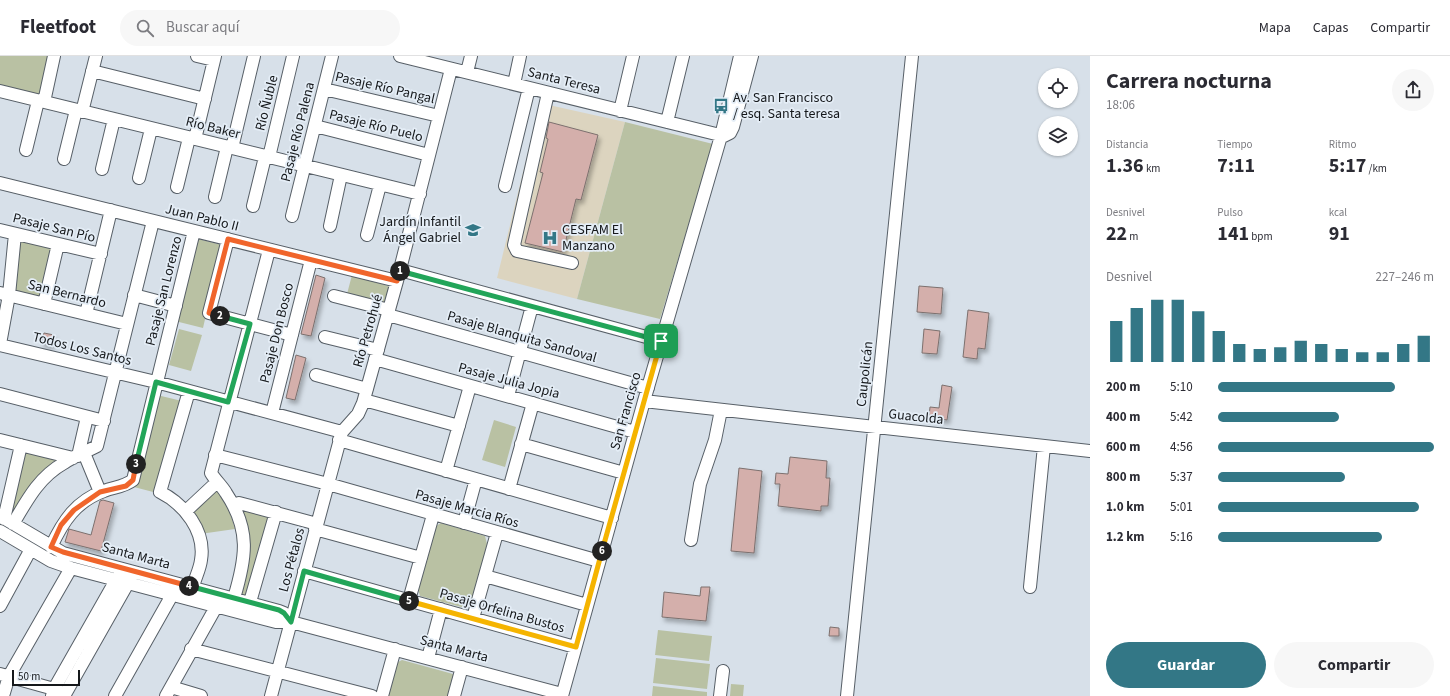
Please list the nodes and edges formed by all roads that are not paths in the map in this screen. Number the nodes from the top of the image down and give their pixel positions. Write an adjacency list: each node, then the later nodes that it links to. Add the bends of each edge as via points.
1 (54, 56): 26 (street)
2 (96, 56): 18 (street)
3 (197, 56): 15 (street)
4 (254, 56): 36 (street)
5 (293, 56): 39 (street, Río Ñuble)
6 (332, 56): 22 (street, Pasaje Río Palena)
7 (400, 56): 16 (street, Santa Teresa)
8 (471, 56): 19 (street)
9 (520, 56): 20 (street)
10 (633, 56): 28 (street)
11 (683, 56): 31 (street)
12 (740, 56): 34 (street, San Francisco)
13 (752, 56): 34 (street, via 733,127 727,135)
14 (912, 56): 100 (street, Caupolicán)
15 (215, 58): 25 (street)
16 (416, 58): 17 (street, Santa Teresa)
17 (451, 69): 19 (street, Santa Teresa); 29 (street, Río Petrohué)
18 (92, 71): 25 (street); 27 (street)
19 (467, 72): 20 (street, Santa Teresa)
20 (514, 84): 21 (street, Santa Teresa)
21 (529, 88): 24 (street, Santa Teresa); 47 (street)
22 (324, 89): 29 (street, Pasaje Río Pangal); 32 (street, Pasaje Río Palena)
23 (0, 92): 26 (street, Río Baker)
24 (548, 93): 28 (street, Santa Teresa); 65 (street, via 514,244 517,250)
25 (205, 99): 35 (street)
26 (41, 101): 27 (street, Río Baker); 37 (street)
27 (79, 111): 30 (street, Río Baker); 40 (street)
28 (620, 111): 31 (street, Santa Teresa)
29 (439, 116): 38 (street, Río Petrohué)
30 (114, 120): 33 (street, Río Baker); 42 (street)
31 (667, 122): 34 (street, Santa Teresa)
32 (315, 126): 38 (street, Pasaje Río Puelo); 41 (street, Pasaje Río Palena)
33 (151, 128): 35 (street, Río Baker); 44 (street)
34 (721, 136): 79 (street, San Francisco)
35 (192, 139): 36 (street, Río Baker); 48 (street)
36 (230, 148): 39 (street, Río Baker); 50 (street)
37 (26, 150)
38 (430, 155): 49 (street, Río Petrohué)
39 (267, 157): 41 (street, Río Baker); 51 (street, Río Ñuble)
40 (64, 159)
41 (305, 166): 43 (street, Río Baker); 53 (street, Pasaje Río Palena)
42 (102, 169)
43 (341, 175): 46 (street, Río Baker); 55 (street)
44 (139, 178)
45 (0, 183): 52 (street, Juan Pablo II)
46 (380, 185): 49 (street, Río Baker); 59 (street)
47 (505, 186)
48 (177, 187)
49 (420, 194): 66 (street, Río Petrohué)
50 (215, 197)
51 (253, 206)
52 (111, 210): 54 (street, Juan Pablo II); 63 (street)
53 (292, 216)
54 (153, 221): 57 (street, Juan Pablo II); 68 (street)
55 (330, 226)
56 (0, 230): 58 (street, Pasaje San Pío)
57 (194, 231): 60 (street, Juan Pablo II); 71 (street, Pasaje San Lorenzo)
58 (14, 234): 61 (street, Pasaje San Pío); 67 (street)
59 (367, 235)
60 (228, 239): 62 (street, Juan Pablo II); 76 (street, via 209,313)
61 (58, 244): 63 (street, Pasaje San Pío); 70 (street)
62 (269, 250): 64 (street, Juan Pablo II); 76 (street)
63 (101, 254): 74 (street)
64 (311, 260): 66 (street, Juan Pablo II); 77 (street, Pasaje Don Bosco)
65 (572, 263)
66 (399, 275): 72 (street, Juan Pablo II); 73 (street, Río Petrohué)
67 (4, 294): 70 (street, San Bernardo); 80 (street)
68 (134, 295): 71 (street); 75 (street)
69 (334, 296): 73 (street, Pasaje Blanquita Sandoval)
70 (44, 304): 74 (street, San Bernardo)
71 (176, 306): 85 (street, Pasaje San Lorenzo)
72 (532, 306): 79 (street, Juan Pablo II); 81 (street)
73 (388, 312): 81 (street, Pasaje Blanquita Sandoval); 82 (street, Río Petrohué)
74 (86, 314): 75 (street, San Bernardo)
75 (127, 324): 83 (street)
76 (250, 324): 77 (street); 93 (street)
77 (292, 335): 96 (street, Pasaje Don Bosco)
78 (326, 337): 82 (street, Pasaje Julia Jopia)
79 (661, 341): 87 (street, San Francisco)
80 (0, 344): 83 (street, Todos Los Santos)
81 (520, 352): 87 (street, Pasaje Blanquita Sandoval); 91 (street)
82 (376, 354): 86 (street, Pasaje Julia Jopia); 90 (street, Río Petrohué)
83 (114, 372): 85 (street, Todos Los Santos); 98 (street)
84 (316, 375): 90 (street)
85 (156, 382): 88 (street, Todos Los Santos); 116 (street, Pasaje San Lorenzo, via 133,480 126,486)
86 (470, 386): 91 (street, Pasaje Julia Jopia); 99 (street)
87 (648, 388): 92 (street, San Francisco)
88 (189, 391): 93 (street, Todos Los Santos); 118 (street, via 160,492 175,500)
89 (0, 394): 97 (street)
90 (365, 394): 99 (street); 102 (street, Río Petrohué, via 358,414)
91 (508, 396): 94 (street, Pasaje Julia Jopia)
92 (644, 401): 95 (street, Guacolda); 101 (street, San Francisco)
93 (228, 402): 96 (street, Todos Los Santos); 109 (street)
94 (533, 403): 101 (street, Pasaje Julia Jopia); 104 (street)
95 (721, 410): 100 (street, Guacolda); 127 (street, via 715,440 700,484)
96 (272, 413): 102 (street, Todos Los Santos)
97 (87, 417): 98 (street); 108 (street)
98 (104, 421): 108 (street, via 97,446)
99 (459, 426): 110 (street)
100 (875, 427): 106 (street, Guacolda); 169 (street, Caupolicán)
101 (635, 432): 111 (street, San Francisco)
102 (341, 436): 110 (street, Todos Los Santos); 114 (street, Los Pétalos)
103 (0, 440): 105 (street)
104 (521, 444): 111 (street); 115 (street)
105 (21, 445): 108 (street); 122 (street)
106 (1044, 446): 107 (street, Guacolda); 139 (street)
107 (1090, 451)
108 (78, 455): 116 (street); 122 (street, via 57,467 39,482)
109 (215, 455): 113 (street, via 211,473); 114 (street, Pasaje Marcia Ríos)
110 (446, 471): 112 (street, Todos Los Santos)
111 (624, 473): 121 (street, San Francisco)
112 (476, 479): 115 (street, Todos Los Santos); 123 (street)
113 (218, 482): 117 (street); 118 (street)
114 (328, 484): 120 (street, Pasaje Marcia Ríos); 124 (street, Los Pétalos)
115 (509, 489): 121 (street, Todos Los Santos)
116 (100, 492): 128 (street, Pasaje San Lorenzo, via 82,503 67,517)
117 (234, 506): 119 (street, via 239,503); 141 (street, via 244,537 245,552)
118 (186, 511): 138 (street, via 196,527 201,546 201,560)
119 (276, 512): 124 (street); 143 (street)
120 (433, 515): 123 (street, Pasaje Marcia Ríos); 130 (street)
121 (612, 518): 131 (street, San Francisco)
122 (6, 520): 128 (street, Santa Marta)
123 (464, 523): 126 (street, Pasaje Marcia Ríos)
124 (316, 526): 130 (street); 134 (street, Los Pétalos)
125 (0, 531): 129 (street, Santa Marta)
126 (497, 533): 131 (street, Pasaje Marcia Ríos); 135 (street)
127 (691, 540)
128 (51, 547): 133 (street, Santa Marta)
129 (31, 549): 132 (street, Santa Marta); 145 (street)
130 (421, 558): 142 (street)
131 (599, 561): 144 (street, San Francisco)
132 (71, 568): 136 (street, Santa Marta); 157 (street)
133 (130, 570): 136 (street); 137 (street); 138 (street, Santa Marta)
134 (304, 571): 142 (street, Pasaje Orfelina Bustos); 149 (street, Los Pétalos)
135 (485, 576): 144 (street); 148 (street)
136 (116, 580): 137 (street, Santa Marta); 159 (street)
137 (128, 583): 140 (street, Santa Marta); 159 (street)
138 (193, 587): 141 (street, Santa Marta)
139 (1030, 587)
140 (172, 595): 146 (street, Santa Marta); 162 (street)
141 (234, 598): 143 (street, Santa Marta)
142 (409, 600): 147 (street, Pasaje Orfelina Bustos)
143 (250, 602): 149 (street, Santa Marta, via 284,613)
144 (587, 605): 150 (street, San Francisco)
145 (0, 606)
146 (216, 607): 149 (street, Santa Marta, via 276,622); 151 (street)
147 (441, 609): 148 (street, Pasaje Orfelina Bustos); 153 (street)
148 (474, 618): 150 (street, Pasaje Orfelina Bustos)
149 (291, 622): 152 (street, Santa Marta); 155 (street, Los Pétalos)
150 (576, 647): 160 (street, San Francisco)
151 (191, 649): 155 (street); 158 (street)
152 (395, 649): 153 (street, Santa Marta); 166 (street)
153 (428, 658): 154 (street, Santa Marta)
154 (462, 667): 160 (street, Santa Marta); 167 (street)
155 (278, 671): 164 (street, Los Pétalos); 165 (street)
156 (723, 671): 168 (street)
157 (5, 675): 159 (street); 161 (street)
158 (168, 692): 163 (street)
159 (61, 694)
160 (562, 695)
161 (4, 696)
162 (115, 696)
163 (201, 696)
164 (271, 696)
165 (372, 696)
166 (382, 696)
167 (454, 696)
168 (720, 696)
169 (847, 696)

